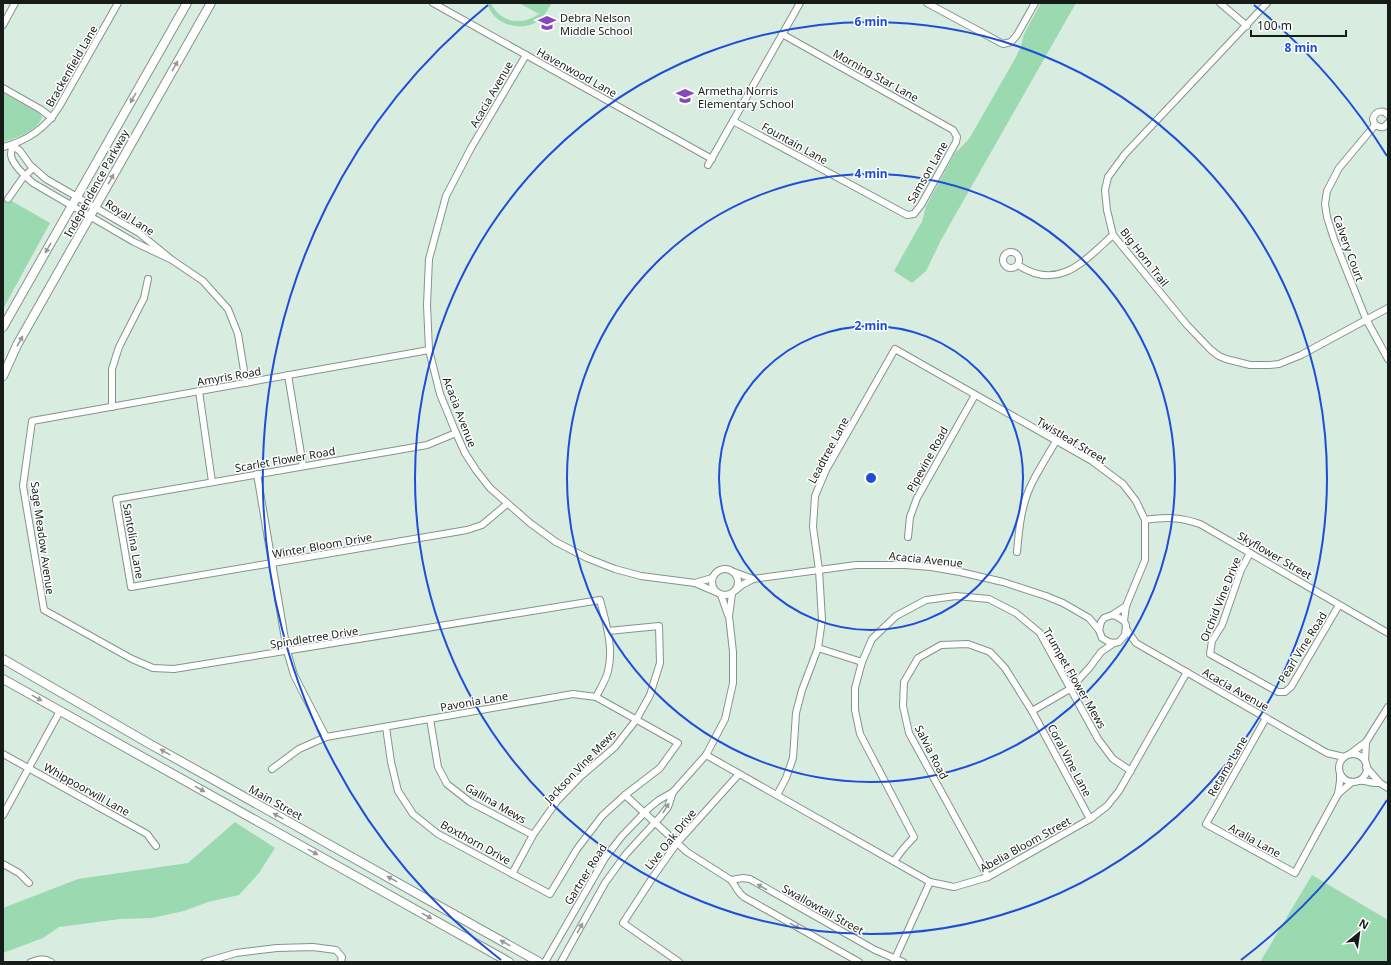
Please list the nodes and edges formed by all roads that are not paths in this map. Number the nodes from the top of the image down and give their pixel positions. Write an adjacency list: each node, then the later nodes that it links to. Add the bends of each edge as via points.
1 (15, 3): 11 (street)
2 (118, 3): 17 (street, Brackenfield Lane)
3 (187, 3): 28 (main road, Independence Parkway, one-way to 28)
4 (211, 3): 31 (main road, Independence Parkway, one-way to 4)
5 (433, 3): 14 (street, Havenwood Lane)
6 (800, 3): 13 (street)
7 (927, 3): 8 (street, via 999,42 1008,43 1017,34)
8 (1035, 3)
9 (1220, 3): 12 (street)
10 (1267, 3): 12 (street, Big Horn Trail)
11 (3, 25)
12 (1247, 26): 34 (street, Big Horn Trail, via 1110,172 1105,197)
13 (782, 34): 18 (street); 21 (street, Morning Star Lane, via 951,128)
14 (526, 55): 24 (street, Havenwood Lane); 41 (street, Acacia Avenue, via 446,196 429,259)
15 (3, 88): 17 (street)
16 (1388, 115): 20 (street, Calvery Court, via 1382,111 1376,113 1373,119)
17 (52, 118): 22 (street, Brackenfield Lane, via 34,134)
18 (733, 121): 24 (street); 33 (street, Fountain Lane)
19 (1388, 124): 20 (street, via 1384,127)
20 (1375, 125): 39 (street, Calvery Court, via 1340,168 1327,192 1325,204 1334,239)
21 (957, 137): 33 (street, Samson Lane, via 921,205)
22 (12, 145): 23 (street, Brackenfield Lane); 26 (street, Royal Lane); 27 (street, Royal Lane, via 11,156)
23 (3, 147)
24 (712, 159): 25 (street)
25 (708, 165)
26 (33, 168): 27 (street); 28 (street, Royal Lane, via 46,179)
27 (25, 176): 29 (street); 30 (street, Royal Lane)
28 (77, 196): 30 (main road, Independence Parkway); 31 (street, Royal Lane)
29 (8, 199)
30 (72, 206): 32 (street, Royal Lane); 40 (main road, Independence Parkway, one-way to 40)
31 (96, 207): 32 (main road, Independence Parkway); 35 (street, Royal Lane, via 139,233)
32 (90, 216): 35 (street, Royal Lane, via 134,242); 45 (main road, Independence Parkway, one-way to 32, via 17,345)
33 (911, 216)
34 (1113, 235): 36 (street, via 1082,263 1066,273 1037,274); 39 (street, Big Horn Trail, via 1189,327 1211,350 1226,359 1259,366 1279,364 1301,355)
35 (172, 260): 46 (street, Royal Lane, via 203,281 228,309 238,334)
36 (1018, 265)
37 (148, 279): 49 (street, via 144,298 114,362)
38 (1388, 308): 39 (street, Big Horn Trail)
39 (1366, 319): 43 (street, Calvery Court)
40 (3, 327)
41 (429, 350): 44 (street, Amyris Road); 51 (street, Acacia Avenue, via 440,394)
42 (895, 350): 48 (street, Twistleaf Street); 63 (street, Leadtree Lane, via 826,470 816,496 813,527)
43 (1388, 359)
44 (288, 375): 46 (street, Amyris Road); 53 (street)
45 (3, 376)
46 (246, 383): 47 (street, Amyris Road)
47 (199, 391): 49 (street, Amyris Road); 55 (street)
48 (975, 395): 52 (street, Twistleaf Street); 59 (street, Pipevine Road, via 916,498 910,517)
49 (112, 407): 50 (street, Amyris Road)
50 (32, 421): 73 (street, Sage Meadow Avenue, via 23,486)
51 (456, 433): 53 (street, Scarlet Flower Road, via 427,444); 57 (street, Acacia Avenue, via 476,470)
52 (1056, 441): 58 (street, Twistleaf Street, via 1092,461 1123,484 1136,501); 60 (street, via 1031,484 1019,528)
53 (303, 466): 54 (street, Scarlet Flower Road)
54 (257, 474): 55 (street, Scarlet Flower Road); 62 (street)
55 (212, 482): 56 (street, Scarlet Flower Road)
56 (116, 499): 68 (street, Santolina Lane)
57 (507, 504): 62 (street, Winter Bloom Drive, via 482,525 467,530); 67 (street, Acacia Avenue, via 556,542 587,558 641,576)
58 (1145, 520): 61 (street, Skyflower Street, via 1166,517 1187,519); 72 (street, Twistleaf Street, via 1145,560)
59 (908, 538)
60 (1017, 552)
61 (1250, 552): 71 (street, Skyflower Street); 93 (street, Orchid Vine Drive, via 1222,625 1212,641 1210,654)
62 (272, 563): 68 (street, Winter Bloom Drive); 86 (street)
63 (819, 570): 66 (street, Acacia Avenue); 76 (street, Acacia Avenue, via 856,564 880,564 931,567 960,572 1046,596); 85 (street, Leadtree Lane, via 822,620)
64 (733, 572): 65 (street, via 719,570); 66 (street); 69 (street, via 739,581)
65 (712, 578): 67 (street); 70 (street, via 712,588)
66 (753, 579): 69 (street)
67 (695, 584): 70 (street, Acacia Avenue)
68 (131, 587)
69 (734, 592): 70 (street); 75 (street)
70 (719, 593): 75 (street)
71 (1340, 605): 82 (street, Skyflower Street); 93 (street, Pearl Vine Road, via 1291,687 1285,692)
72 (1126, 606): 74 (street); 78 (street, Twistleaf Street)
73 (44, 610): 86 (street, Spindletree Drive, via 153,668 174,669)
74 (1112, 615): 77 (street); 78 (street)
75 (729, 616): 106 (street, Gartner Road, via 733,683 725,719)
76 (1089, 618): 77 (street, Acacia Avenue); 81 (street, Acacia Avenue)
77 (1104, 618): 81 (street)
78 (1124, 621): 79 (street)
79 (1127, 630): 83 (street, via 1123,639); 84 (street, Acacia Avenue)
80 (608, 631): 86 (street, Spindletree Drive, via 600,600); 94 (street, via 611,651 608,672); 100 (street, Jackson Vine Mews, via 659,626 660,663 650,695)
81 (1100, 632): 83 (street, via 1106,641); 87 (street)
82 (1388, 633)
83 (1117, 642): 84 (street, Acacia Avenue); 87 (street)
84 (1136, 643): 90 (street, Acacia Avenue)
85 (818, 648): 89 (street); 120 (street, Leadtree Lane, via 796,713 793,758)
86 (286, 651): 102 (street, via 294,675)
87 (1101, 652): 92 (street)
88 (3, 659): 142 (main road, Main Street, one-way to 88)
89 (862, 662): 92 (street, Trumpet Flower Mews, via 872,639 896,616 926,600 956,596 989,599 1016,613 1040,633); 129 (street, Trumpet Flower Mews, via 855,688 855,710 860,734 914,837)
90 (1187, 672): 98 (street, Acacia Avenue); 111 (street, Abelia Bloom Street)
91 (3, 679): 97 (main road, one-way to 97)
92 (1070, 689): 96 (street); 111 (street, Trumpet Flower Mews, via 1098,740 1113,759)
93 (1278, 692)
94 (596, 697): 99 (street, Pavonia Lane, via 573,694); 100 (street, Pavonia Lane)
95 (1388, 707): 103 (street)
96 (1032, 711): 123 (street, Coral Vine Lane); 132 (street, Salvia Road, via 1005,668 990,652 968,644 941,645 918,658 904,682 902,706 909,733)
97 (60, 712): 109 (street); 141 (main road, one-way to 141)
98 (1266, 718): 104 (street, Acacia Avenue); 125 (street, Retama Lane)
99 (430, 719): 101 (street, Pavonia Lane); 126 (street, Gallina Mews, via 438,767 447,784 470,802)
100 (636, 720): 119 (street, Pavonia Lane, via 678,743 660,768); 126 (street, Jackson Vine Mews, via 615,746 557,800)
101 (386, 727): 102 (street, Pavonia Lane); 131 (street, Boxthorn Drive, via 398,790 413,814 438,834)
102 (326, 738): 110 (street, Pavonia Lane, via 299,749)
103 (1366, 742): 107 (street); 108 (street)
104 (1327, 752): 107 (street); 112 (street)
105 (3, 754): 109 (street, Whippoorwill Lane)
106 (706, 754): 113 (street, Abelia Bloom Street); 117 (street, Gartner Road)
107 (1347, 755): 108 (street, via 1359,756); 112 (street)
108 (1365, 764): 114 (street, via 1366,773); 115 (street)
109 (29, 768): 122 (street); 128 (street, Whippoorwill Lane, via 146,834)
110 (272, 769)
111 (1131, 771): 123 (street, Abelia Bloom Street, via 1107,806)
112 (1339, 771): 114 (street, via 1345,779); 118 (street)
113 (740, 774): 120 (street, Abelia Bloom Street); 127 (street, Live Oak Drive)
114 (1354, 782): 115 (street); 118 (street)
115 (1380, 783): 116 (street)
116 (1388, 788)
117 (673, 792): 121 (street, Gartner Road, via 658,800); 124 (street, Gartner Road, one-way to 117, via 668,807)
118 (1338, 794): 125 (street, Aralia Lane, via 1295,874)
119 (625, 795): 121 (street); 131 (street, Boxthorn Drive, via 602,816 577,848 550,894)
120 (777, 795): 129 (street, Abelia Bloom Street)
121 (645, 813): 124 (street); 143 (street, Gartner Road, via 604,858)
122 (3, 815)
123 (1090, 819): 132 (street, Abelia Bloom Street)
124 (655, 822): 127 (street); 144 (street, Gartner Road, one-way to 124, via 605,883 626,854)
125 (1206, 824)
126 (533, 835): 131 (street, Jackson Vine Mews)
127 (677, 843): 133 (street); 145 (street, Live Oak Drive, via 623,923)
128 (156, 846)
129 (894, 861): 134 (street, Abelia Bloom Street)
130 (3, 864): 135 (street, via 19,873)
131 (512, 874)
132 (988, 877): 134 (street, Abelia Bloom Street, via 954,887)
133 (732, 880): 136 (street, Swallowtail Street, one-way to 133, via 750,879); 146 (street, one-way to 146, via 738,892 744,897)
134 (930, 882): 136 (street)
135 (29, 883)
136 (894, 960): 147 (street, Swallowtail Street)
137 (49, 961): 138 (street, via 41,959)
138 (31, 962)
139 (204, 962): 140 (street, via 242,952 297,947 333,949 339,952)
140 (341, 962)
141 (509, 962)
142 (539, 962)
143 (545, 962)
144 (561, 962)
145 (679, 962)
146 (859, 962)
147 (903, 962)

